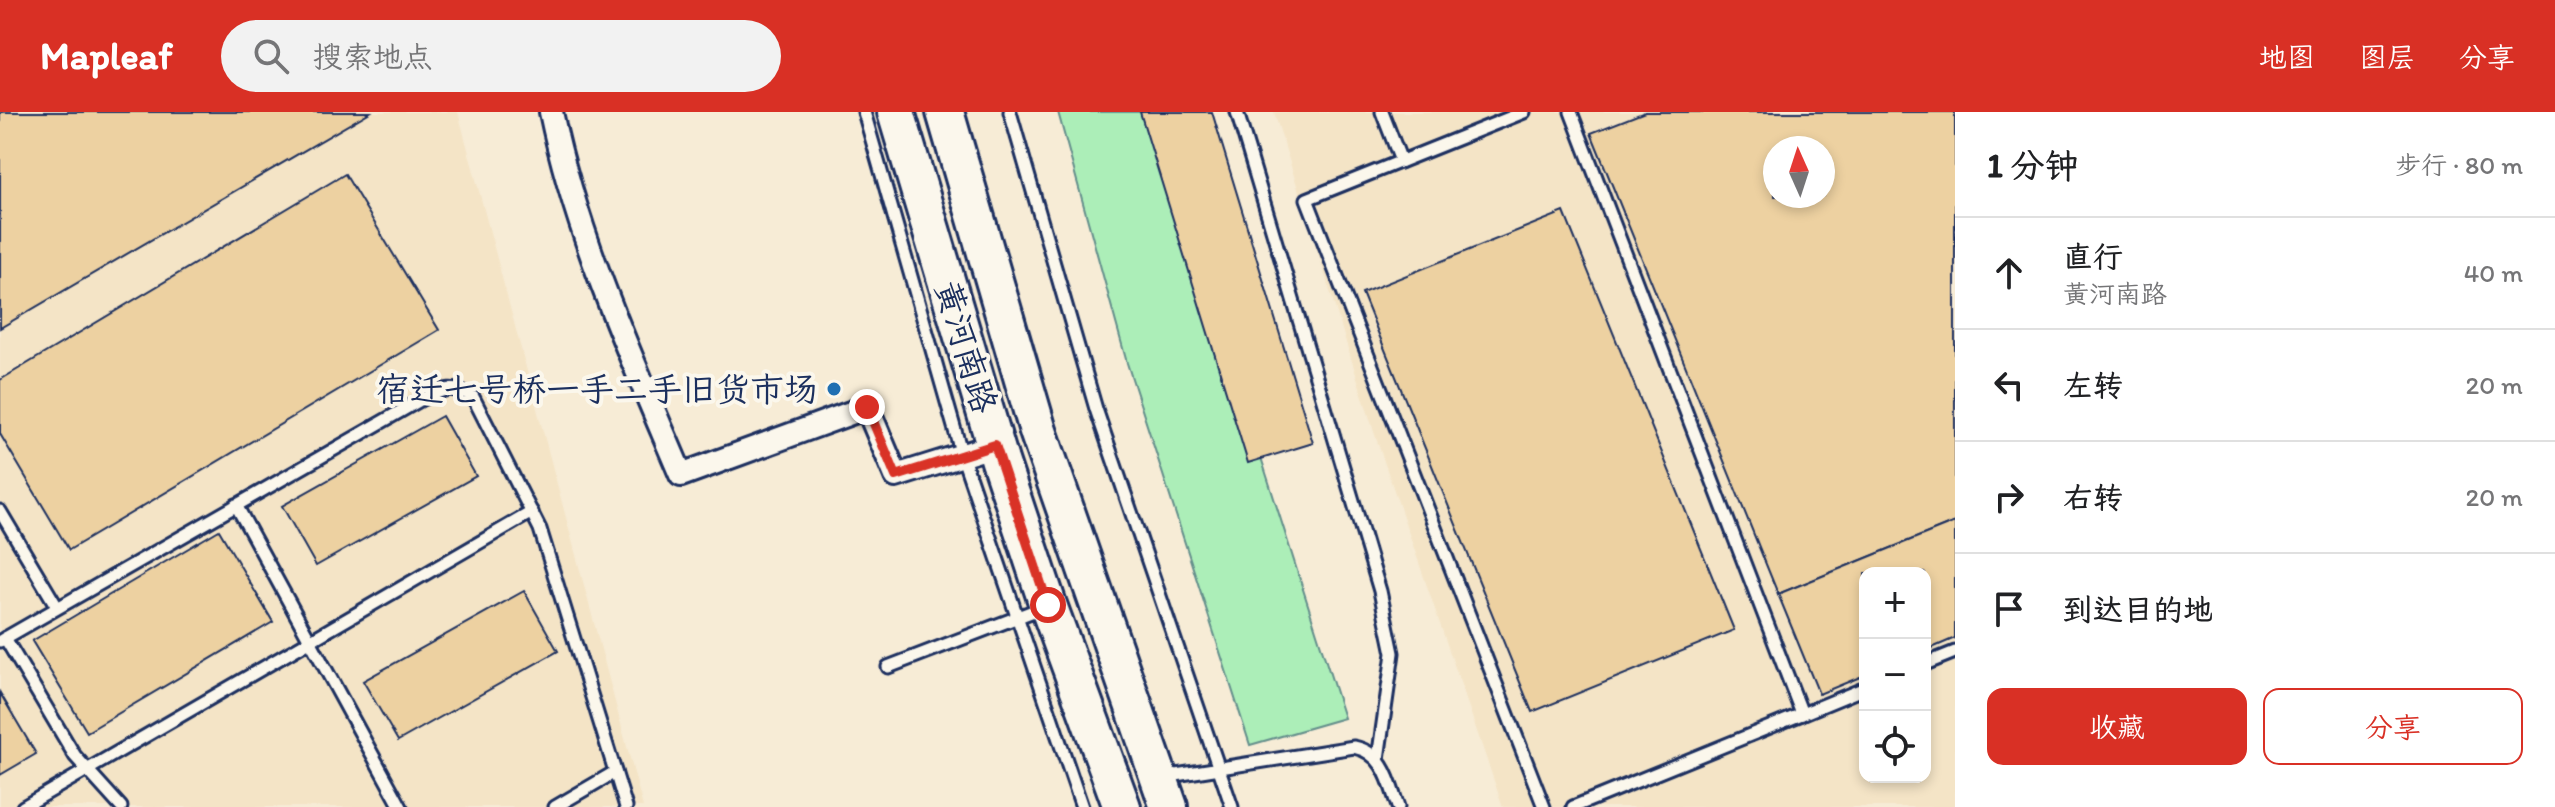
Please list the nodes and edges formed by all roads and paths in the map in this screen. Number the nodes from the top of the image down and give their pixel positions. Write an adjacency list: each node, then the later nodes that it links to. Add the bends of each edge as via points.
1 (552, 112): 11 (street, via 561,160 612,313 681,475 867,407 896,476)
2 (864, 112): 11 (lane)
3 (896, 112): 11 (main road, 黄河南路)
4 (945, 112): 28 (main road, 黄河南路, via 1038,431)
5 (1010, 112): 25 (lane, via 1096,409)
6 (1237, 112): 24 (lane, via 1380,591 1393,653)
7 (1382, 112): 10 (lane)
8 (1524, 112): 10 (lane)
9 (1571, 112): 23 (lane)
10 (1401, 161): 38 (lane, via 1307,199)
11 (979, 450): 16 (main road, 黄河南路)
12 (236, 505): 14 (lane, via 422,399 458,388 473,397); 15 (lane); 18 (lane)
13 (0, 511): 15 (lane)
14 (532, 512): 18 (lane); 27 (lane)
15 (57, 607): 17 (lane)
16 (1033, 611): 21 (lane); 34 (lane); 35 (main road, 黄河南路)
17 (3, 640): 26 (lane)
18 (310, 640): 26 (lane); 31 (lane)
19 (1955, 652): 20 (lane)
20 (1931, 662)
21 (888, 667)
22 (1859, 690): 23 (lane)
23 (1802, 714): 39 (lane)
24 (1378, 759): 25 (lane, via 1367,749 1354,747); 37 (lane)
25 (1218, 768): 28 (lane); 36 (lane)
26 (87, 769): 29 (lane); 30 (lane)
27 (615, 772): 32 (lane); 33 (lane)
28 (1164, 792)
29 (23, 807)
30 (121, 807)
31 (401, 807)
32 (555, 807)
33 (626, 807)
34 (1082, 807)
35 (1122, 807)
36 (1232, 807)
37 (1398, 807)
38 (1544, 807)
39 (1573, 807)

